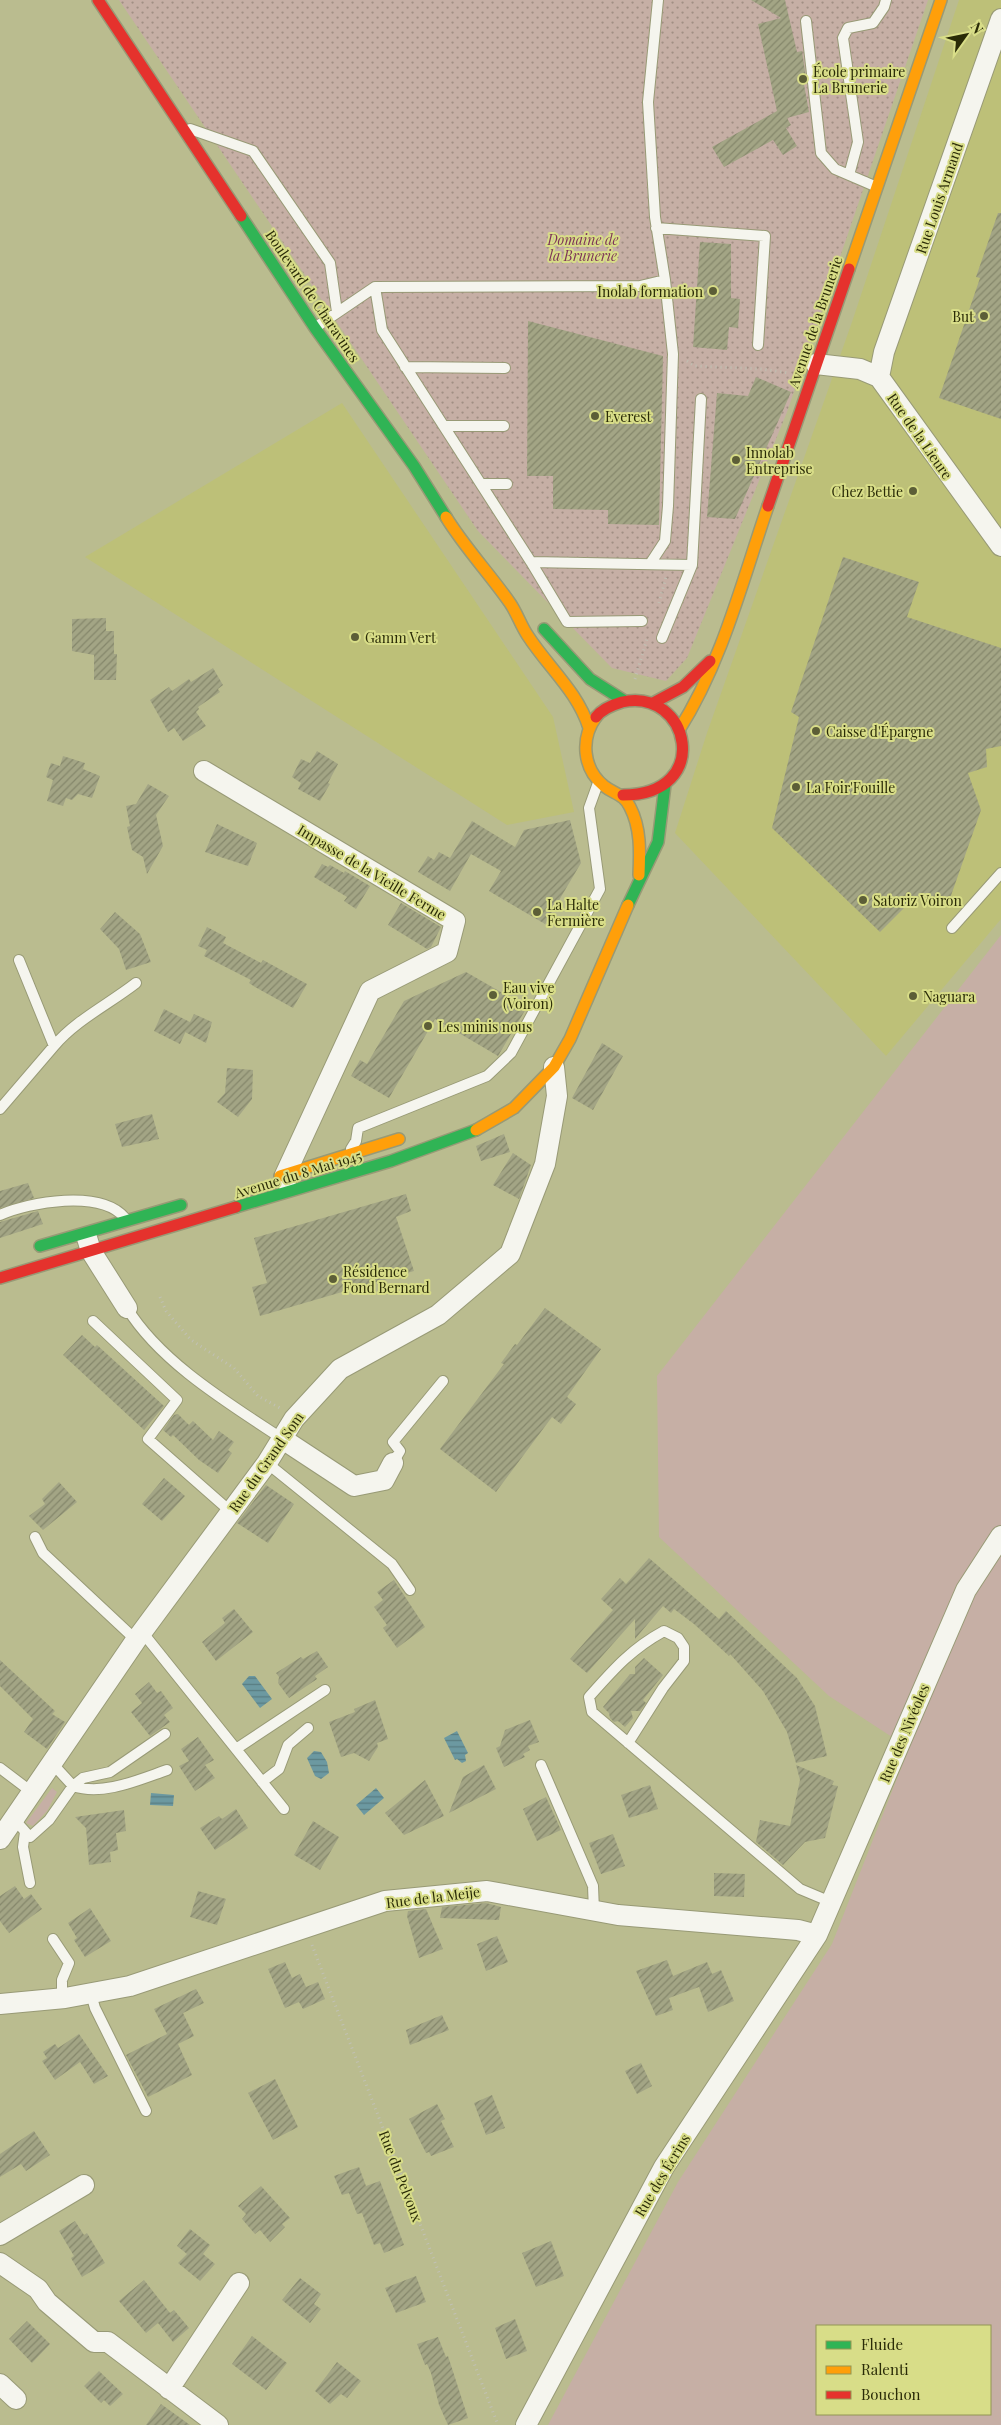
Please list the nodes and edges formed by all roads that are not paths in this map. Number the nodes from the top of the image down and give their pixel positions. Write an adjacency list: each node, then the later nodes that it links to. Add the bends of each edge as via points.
1 (98, 0): 7 (main road, Boulevard de Charavines)
2 (658, 0): 10 (lane, via 648,102)
3 (886, 0): 8 (lane, via 873,23 848,28 843,38 858,142)
4 (941, 0): 9 (main road, Avenue de la Brunerie)
5 (1001, 19): 19 (street, Rue Louis Armand, via 884,352)
6 (806, 21): 8 (lane, via 822,153 836,170)
7 (181, 125): 13 (lane, via 253,151 330,263); 14 (main road, Boulevard de Charavines)
8 (849, 175): 9 (lane)
9 (877, 187): 16 (main road, Avenue de la Brunerie)
10 (656, 228): 11 (lane); 15 (lane, via 765,236)
11 (665, 280): 12 (lane, via 640,286); 27 (lane, via 673,354 668,506 665,542)
12 (375, 287): 13 (lane); 17 (lane, via 382,330)
13 (337, 312): 14 (lane)
14 (315, 328): 29 (main road, Boulevard de Charavines, via 414,466 459,538)
15 (758, 345)
16 (816, 364): 19 (street, via 860,369); 32 (main road, Avenue de la Brunerie)
17 (405, 366): 18 (lane); 21 (lane)
18 (504, 368)
19 (879, 377): 25 (street, Rue de la Lieure)
20 (701, 399): 28 (lane)
21 (444, 426): 22 (lane); 23 (lane)
22 (504, 426)
23 (481, 484): 24 (lane); 26 (lane)
24 (507, 484)
25 (1001, 546)
26 (531, 562): 27 (lane); 30 (lane, via 567,622)
27 (650, 564): 28 (lane)
28 (692, 565): 31 (lane)
29 (511, 604): 33 (main road, Boulevard de Charavines, via 540,623 575,664 610,694); 35 (main road, Boulevard de Charavines, via 528,636 584,712)
30 (642, 621)
31 (662, 638)
32 (718, 653): 34 (main road, Avenue de la Brunerie, via 683,687); 36 (main road, Avenue de la Brunerie, via 699,698)
33 (624, 700): 34 (main road); 35 (main road, via 603,710)
34 (654, 703): 36 (main road, via 669,714)
35 (589, 728): 38 (main road, via 586,756)
36 (679, 730): 39 (main road, via 682,758)
37 (204, 771): 54 (street, Impasse de la Vieille Ferme, via 455,921 447,952 370,991)
38 (598, 782): 40 (main road); 52 (lane, via 589,808 600,889 511,1054 487,1076 358,1128)
39 (665, 785): 40 (main road, via 638,797); 42 (main road, via 654,855)
40 (623, 796): 42 (main road, via 637,824)
41 (1001, 873): 43 (lane)
42 (639, 879): 46 (main road, Avenue du 8 Mai 1945)
43 (952, 928)
44 (19, 960): 47 (lane)
45 (136, 982): 47 (lane, via 68,1029)
46 (570, 1039): 48 (main road, Avenue du 8 Mai 1945); 49 (main road, Avenue du 8 Mai 1945)
47 (54, 1046): 50 (lane)
48 (554, 1067): 53 (main road, Avenue du 8 Mai 1945, via 514,1108 480,1128); 64 (street, Rue du Grand Som, via 557,1096 545,1164 510,1254 438,1315 340,1369)
49 (518, 1087)
50 (0, 1109)
51 (412, 1134): 52 (main road, Avenue du 8 Mai 1945)
52 (349, 1154): 53 (lane); 54 (main road, Avenue du 8 Mai 1945)
53 (338, 1179): 54 (main road, Avenue du 8 Mai 1945)
54 (280, 1183): 58 (main road, Avenue du 8 Mai 1945)
55 (192, 1202): 57 (main road, Avenue du 8 Mai 1945)
56 (0, 1215): 57 (lane, via 55,1200 87,1202 108,1208)
57 (127, 1220): 58 (main road, Avenue du 8 Mai 1945)
58 (89, 1242): 59 (main road, Avenue du 8 Mai 1945); 60 (main road, Avenue du 8 Mai 1945, via 53,1260); 61 (street)
59 (28, 1250)
60 (0, 1278)
61 (127, 1308): 64 (lane, via 140,1330 209,1390)
62 (93, 1321): 67 (lane, via 177,1400 148,1439)
63 (443, 1380): 66 (lane, via 393,1442 400,1452)
64 (280, 1438): 65 (street, Rue du Grand Som); 66 (street, via 354,1486 384,1480)
65 (267, 1463): 67 (street, Rue du Grand Som); 70 (lane, via 392,1564)
66 (393, 1463)
67 (231, 1512): 71 (street, Rue du Grand Som)
68 (1001, 1536): 88 (street, Rue des Nivéoles, via 966,1590)
69 (35, 1537): 71 (lane, via 44,1553)
70 (410, 1590)
71 (140, 1637): 76 (lane); 77 (street, Rue du Grand Som)
72 (325, 1690): 76 (lane)
73 (308, 1728): 81 (lane, via 288,1746 279,1769)
74 (165, 1734): 82 (lane, via 110,1772 83,1778)
75 (628, 1742): 75 (lane, via 592,1712 589,1697 626,1656 664,1631 678,1638 684,1647 684,1660); 88 (lane, via 800,1889)
76 (236, 1749): 81 (lane)
77 (52, 1763): 82 (lane); 83 (street, Rue du Grand Som)
78 (541, 1765): 89 (lane, via 594,1886)
79 (0, 1768): 83 (lane)
80 (167, 1770): 82 (lane, via 122,1786 84,1790)
81 (262, 1782): 84 (lane)
82 (73, 1786): 85 (lane, via 49,1820 30,1837)
83 (33, 1793): 85 (street, Rue du Grand Som)
84 (284, 1809)
85 (20, 1825): 86 (street, Rue du Grand Som); 87 (lane)
86 (0, 1839)
87 (30, 1883)
88 (831, 1902): 90 (street, Rue des Nivéoles)
89 (594, 1911): 90 (street, Rue de la Meije, via 798,1930); 92 (street, Rue de la Meije, via 487,1891 385,1901 130,1986)
90 (817, 1935): 104 (street, Rue des Écrins, via 664,2167)
91 (53, 1939): 93 (lane, via 68,1963 62,1980)
92 (91, 1994): 93 (street, Rue de la Meije); 95 (lane, via 94,2008)
93 (62, 1998): 94 (street, Rue de la Meije)
94 (0, 2004)
95 (146, 2110)
96 (84, 2185): 97 (street)
97 (0, 2235)
98 (0, 2263): 101 (street, via 38,2289 47,2302 94,2342 108,2342)
99 (239, 2283): 101 (street)
100 (0, 2384): 102 (street)
101 (169, 2389): 103 (street)
102 (16, 2399)
103 (218, 2425)
104 (526, 2425)

